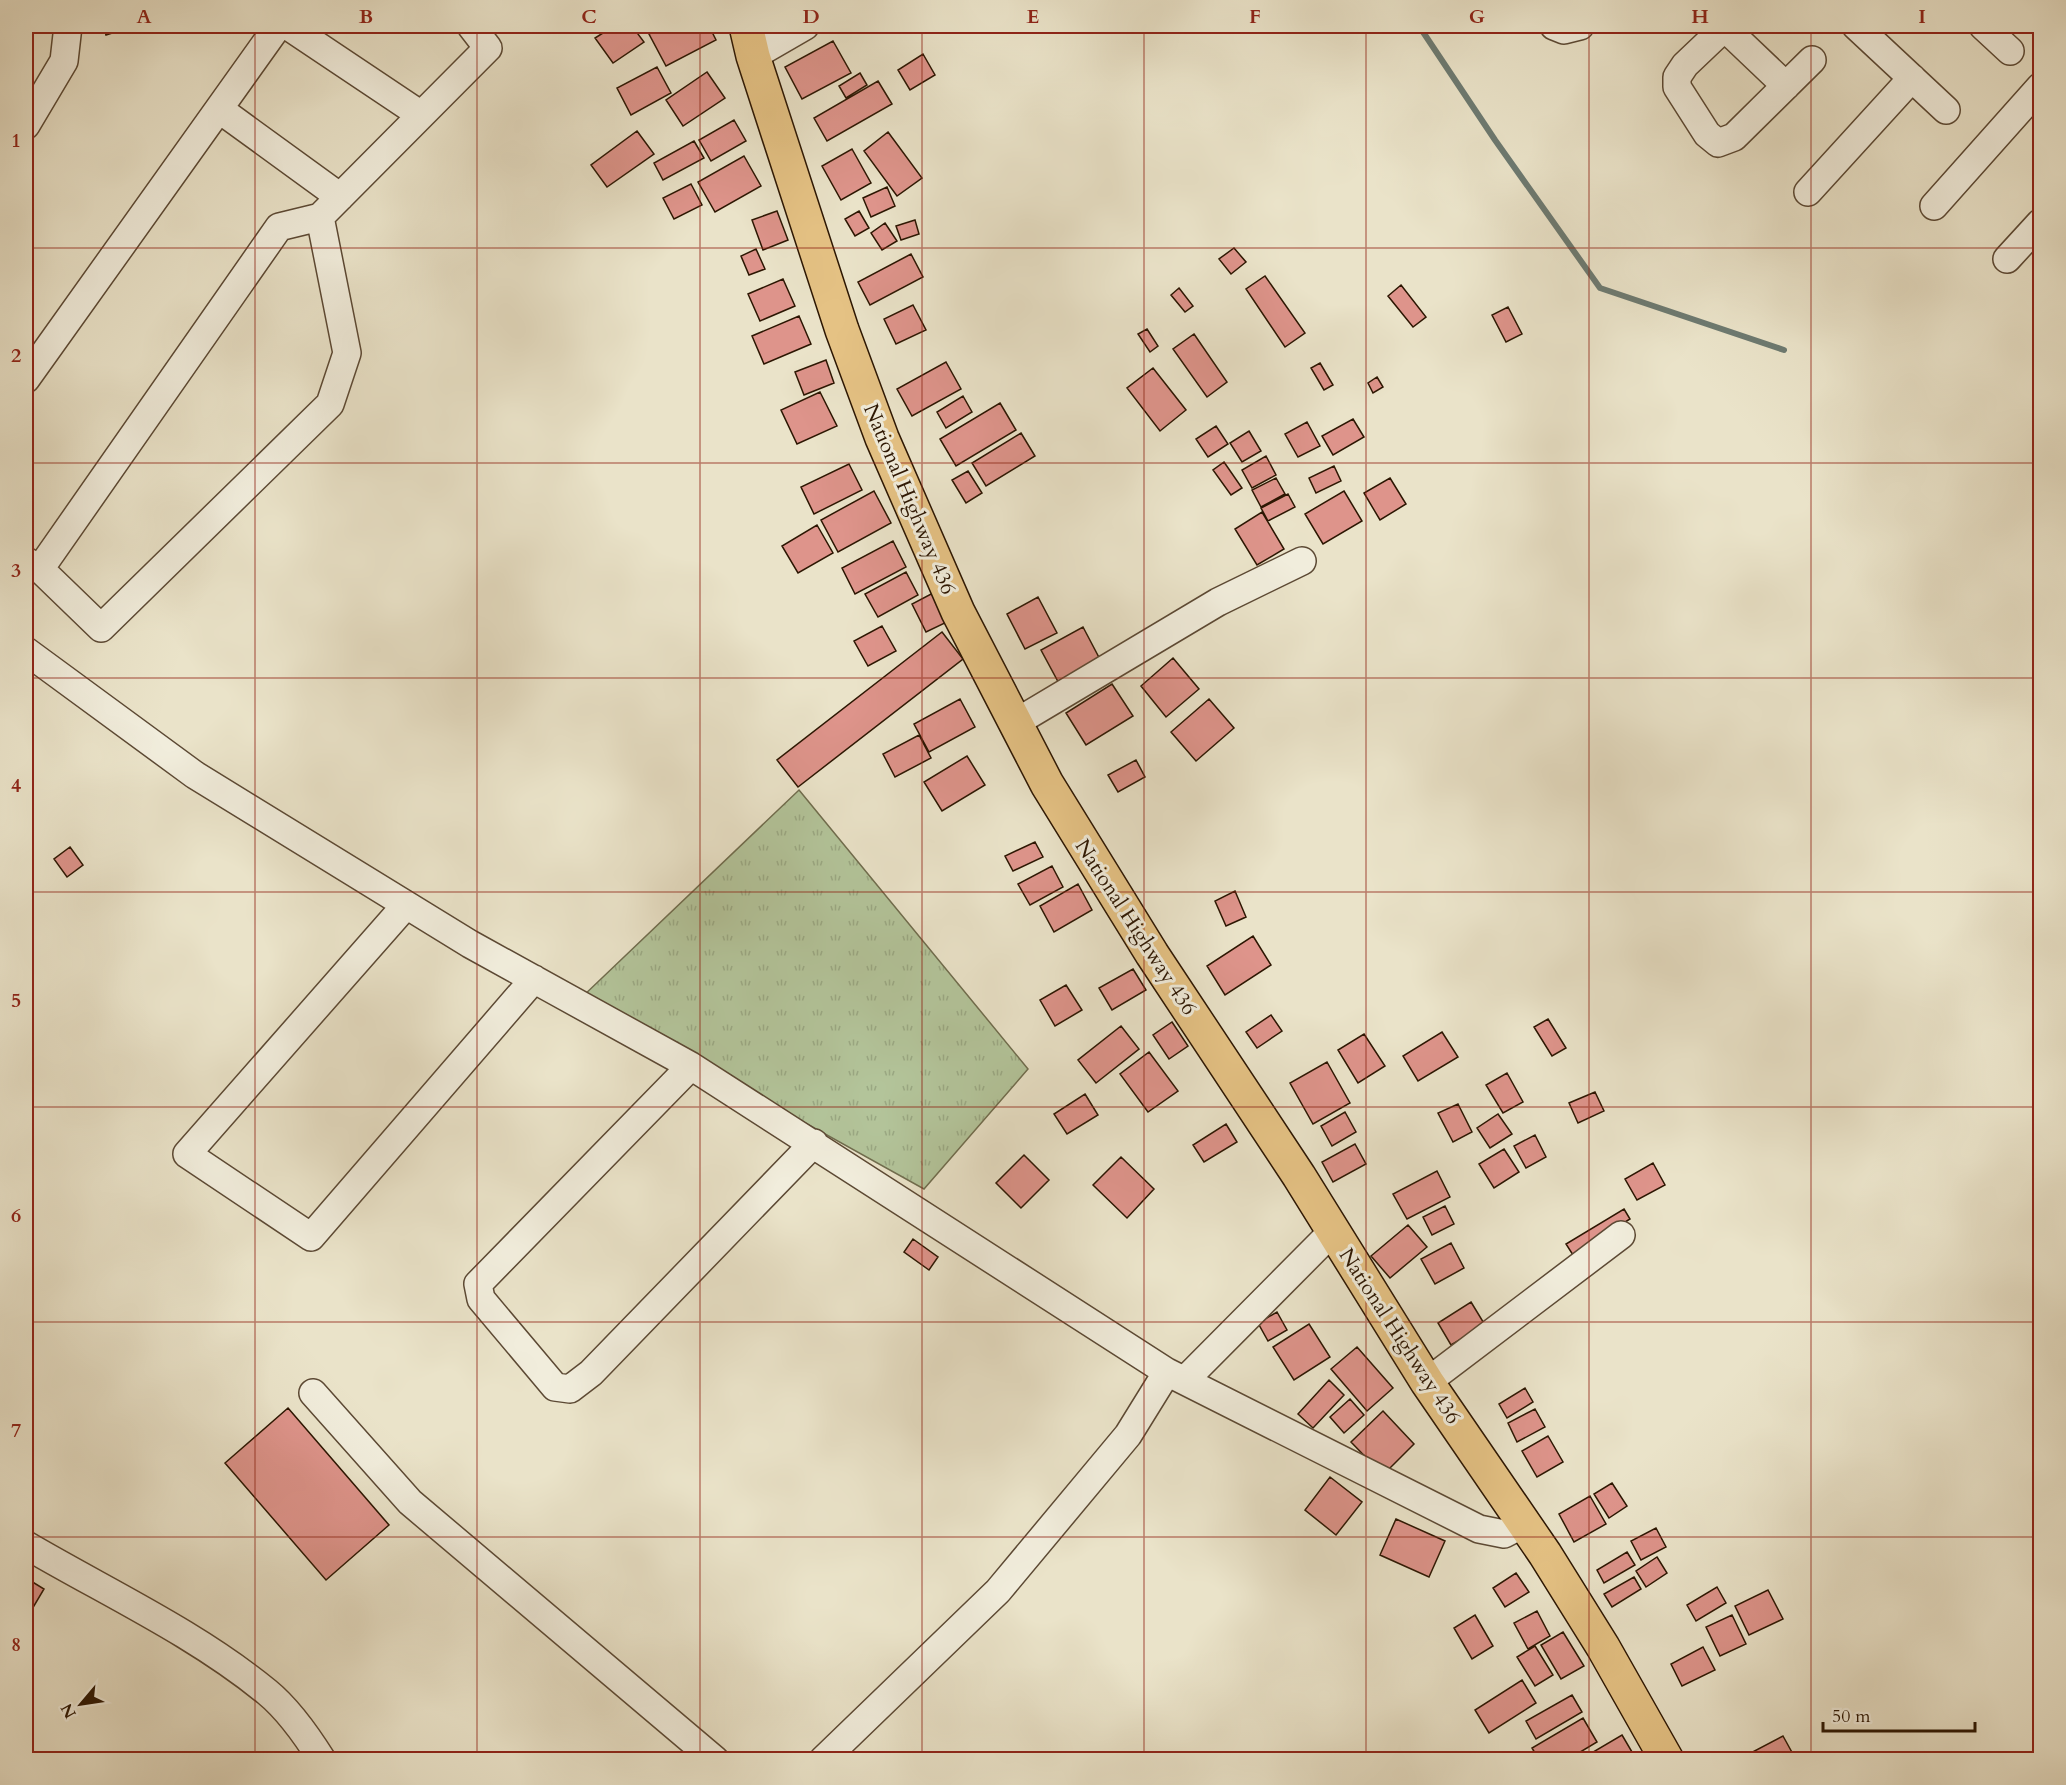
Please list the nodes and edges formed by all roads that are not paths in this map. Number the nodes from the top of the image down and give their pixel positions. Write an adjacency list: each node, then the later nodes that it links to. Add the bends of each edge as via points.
1 (68, 26): 20 (street, via 64,61)
2 (278, 26): 17 (street)
3 (288, 26): 19 (street)
4 (471, 26): 19 (street, via 488,48)
5 (805, 26): 11 (street)
6 (1554, 26): 7 (street, via 1564,30)
7 (1580, 26)
8 (1724, 26): 15 (street); 15 (street, via 1677,77 1677,87 1707,134 1718,143 1734,137)
9 (1856, 26): 14 (street)
10 (1983, 26): 12 (street)
11 (749, 41): 31 (main road, National Highway 436, via 842,330 882,438 958,612)
12 (2010, 51)
13 (1812, 60): 15 (street)
14 (1912, 78): 18 (street); 21 (street)
15 (1786, 86)
16 (2040, 87): 23 (street)
17 (219, 109): 22 (street); 27 (street)
18 (1946, 110)
19 (421, 115): 22 (street)
20 (26, 125)
21 (1808, 192)
22 (340, 197): 24 (street)
23 (1934, 206)
24 (320, 217): 29 (street, via 279,227); 29 (street, via 347,353 330,404 101,628)
25 (2040, 223): 26 (street)
26 (2007, 259)
27 (26, 379)
28 (1302, 561): 31 (street, via 1218,602)
29 (33, 565)
30 (26, 651): 32 (street, via 195,776)
31 (1015, 723): 36 (main road, National Highway 436, via 1085,849)
32 (406, 905): 33 (street); 33 (street, via 187,1154 311,1237)
33 (534, 979): 34 (street)
34 (691, 1066): 35 (street); 35 (street, via 478,1284 481,1299 555,1387 570,1389 591,1373)
35 (814, 1143): 38 (street)
36 (1333, 1231): 38 (street); 39 (main road, National Highway 436)
37 (1621, 1235): 39 (street)
38 (1176, 1376): 41 (street, via 1479,1529 1504,1534); 45 (street, via 998,1591)
39 (1427, 1382): 41 (main road, National Highway 436)
40 (313, 1393): 44 (street, via 410,1502)
41 (1526, 1523): 46 (main road, National Highway 436)
42 (26, 1545): 43 (street, via 201,1645 269,1693)
43 (322, 1760)
44 (715, 1760)
45 (823, 1760)
46 (1667, 1760)

